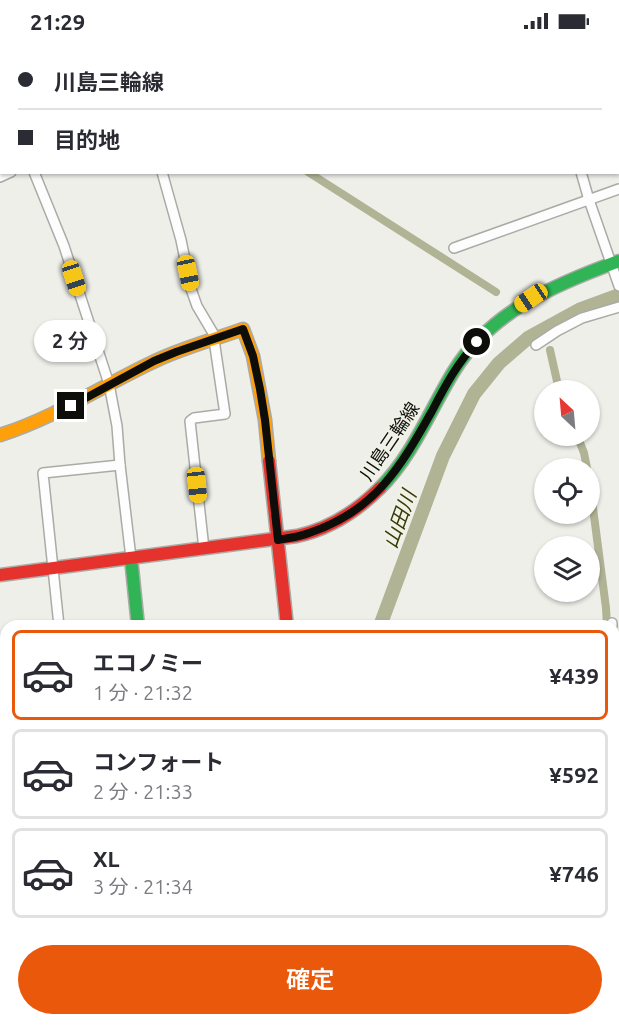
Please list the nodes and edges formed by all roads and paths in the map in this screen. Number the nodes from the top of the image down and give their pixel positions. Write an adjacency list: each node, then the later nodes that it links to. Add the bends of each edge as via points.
1 (35, 174): 12 (street, via 64,246)
2 (163, 174): 10 (street, via 191,289)
3 (582, 174): 5 (street)
4 (619, 189): 5 (street)
5 (589, 200): 6 (street); 7 (street)
6 (454, 248)
7 (614, 265): 8 (street); 15 (main road, 川島三輪線, via 557,285 510,312 467,353 380,490 339,521 308,534)
8 (619, 286)
9 (619, 307): 11 (street, via 582,318)
10 (215, 339): 12 (main road, via 154,361); 15 (main road, via 243,329 253,356 265,420); 16 (street, via 225,414 190,421)
11 (536, 345)
12 (109, 384): 13 (main road, via 40,421); 14 (street)
13 (1, 433)
14 (120, 465): 17 (street); 18 (street, via 43,473)
15 (278, 540): 16 (main road, 川島三輪線); 22 (main road)
16 (204, 549): 17 (main road, 川島三輪線)
17 (131, 558): 18 (main road, 川島三輪線); 21 (main road)
18 (52, 568): 19 (main road, 川島三輪線); 20 (street)
19 (0, 575)
20 (58, 620)
21 (137, 620)
22 (286, 620)

